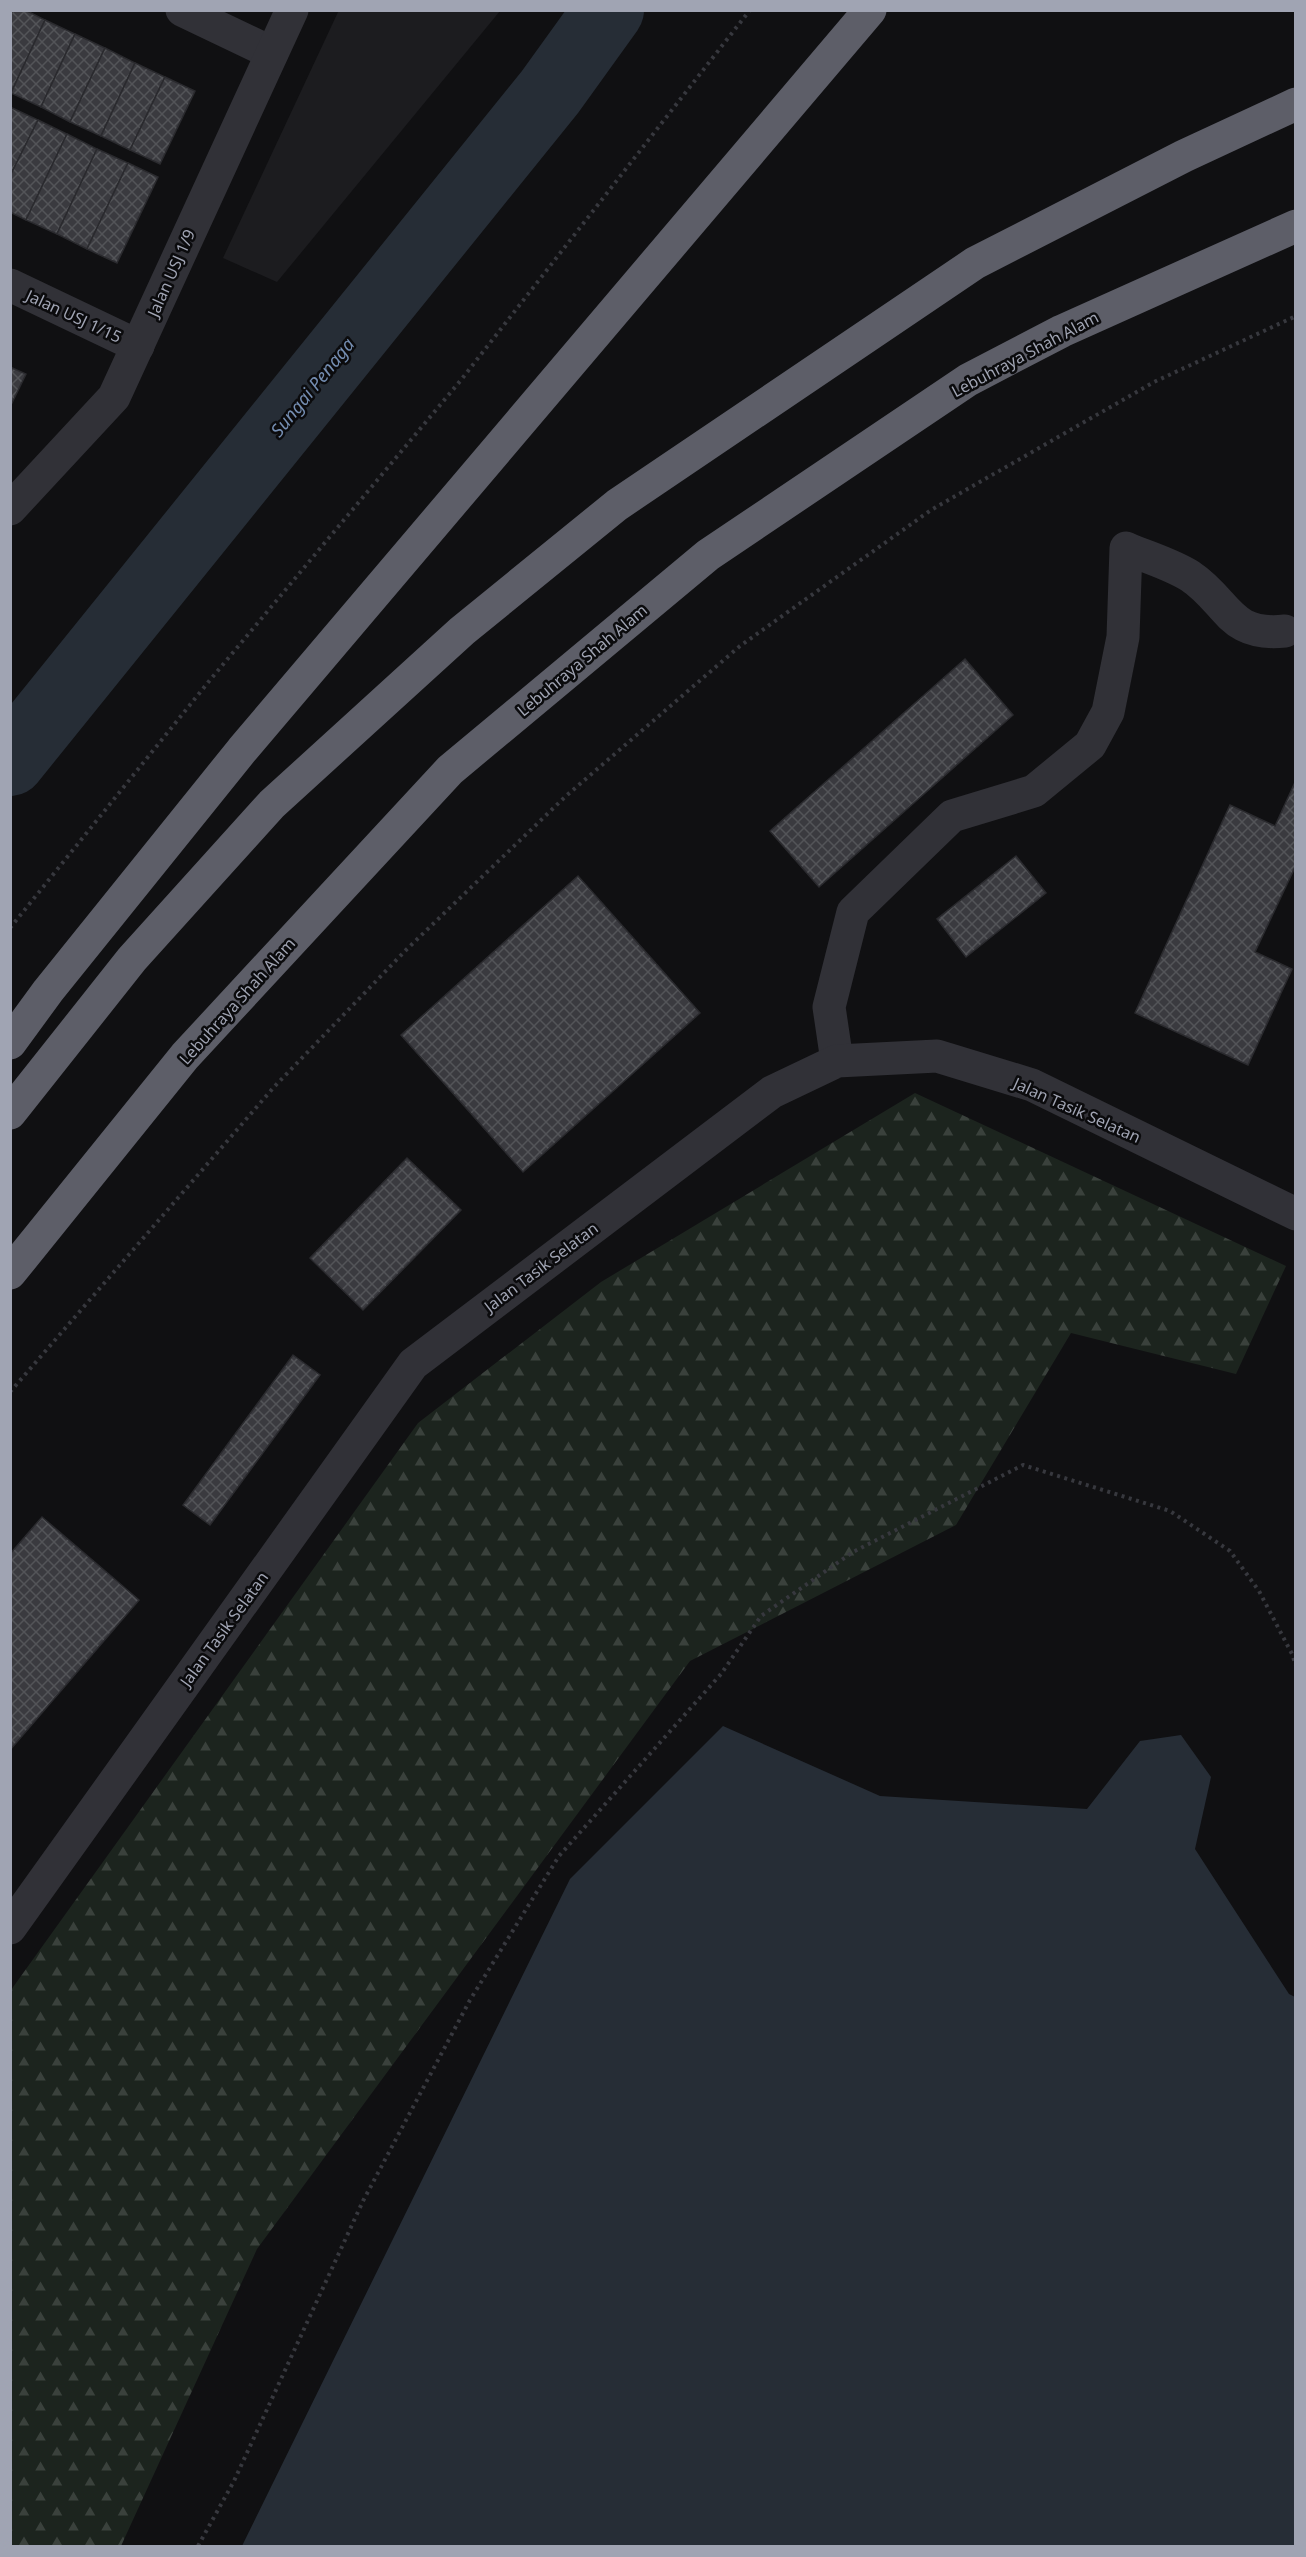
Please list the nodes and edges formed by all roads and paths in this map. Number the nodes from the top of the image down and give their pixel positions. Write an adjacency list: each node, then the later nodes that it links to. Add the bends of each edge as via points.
1 (182, 10): 5 (street)
2 (292, 10): 5 (street, Jalan USJ 1/9)
3 (750, 10): 13 (path, via 461,380 210,680)
4 (869, 14): 14 (highway, via 242,750)
5 (272, 53): 10 (street, Jalan USJ 1/9)
6 (1296, 104): 16 (highway, via 1184,156 975,263 617,505 462,631 272,804 132,959)
7 (1293, 227): 18 (highway, Lebuhraya Shah Alam, via 1062,330 968,380 708,555 450,770 185,1056)
8 (10, 285): 10 (street, Jalan USJ 1/15)
9 (1296, 315): 19 (path, via 1154,382 931,510 740,646 566,796 406,950 274,1087)
10 (138, 346): 11 (street, Jalan USJ 1/9, via 114,397)
11 (10, 509)
12 (1285, 631): 15 (street, via 1264,633 1239,624 1190,576 1126,548 1123,637 1108,712 1090,745 1034,791 952,816 853,912 828,1007)
13 (10, 928)
14 (10, 1043)
15 (837, 1061): 17 (street, Jalan Tasik Selatan, via 937,1056 1032,1085); 21 (street, Jalan Tasik Selatan, via 772,1092 414,1364)
16 (10, 1113)
17 (1296, 1214)
18 (10, 1273)
19 (10, 1392)
20 (1296, 1666): 22 (path, via 1259,1591 1230,1551 1170,1511 1023,1466 853,1552 761,1616 721,1674 559,1856 470,2000 363,2201 234,2481)
21 (10, 1928)
22 (198, 2547)

